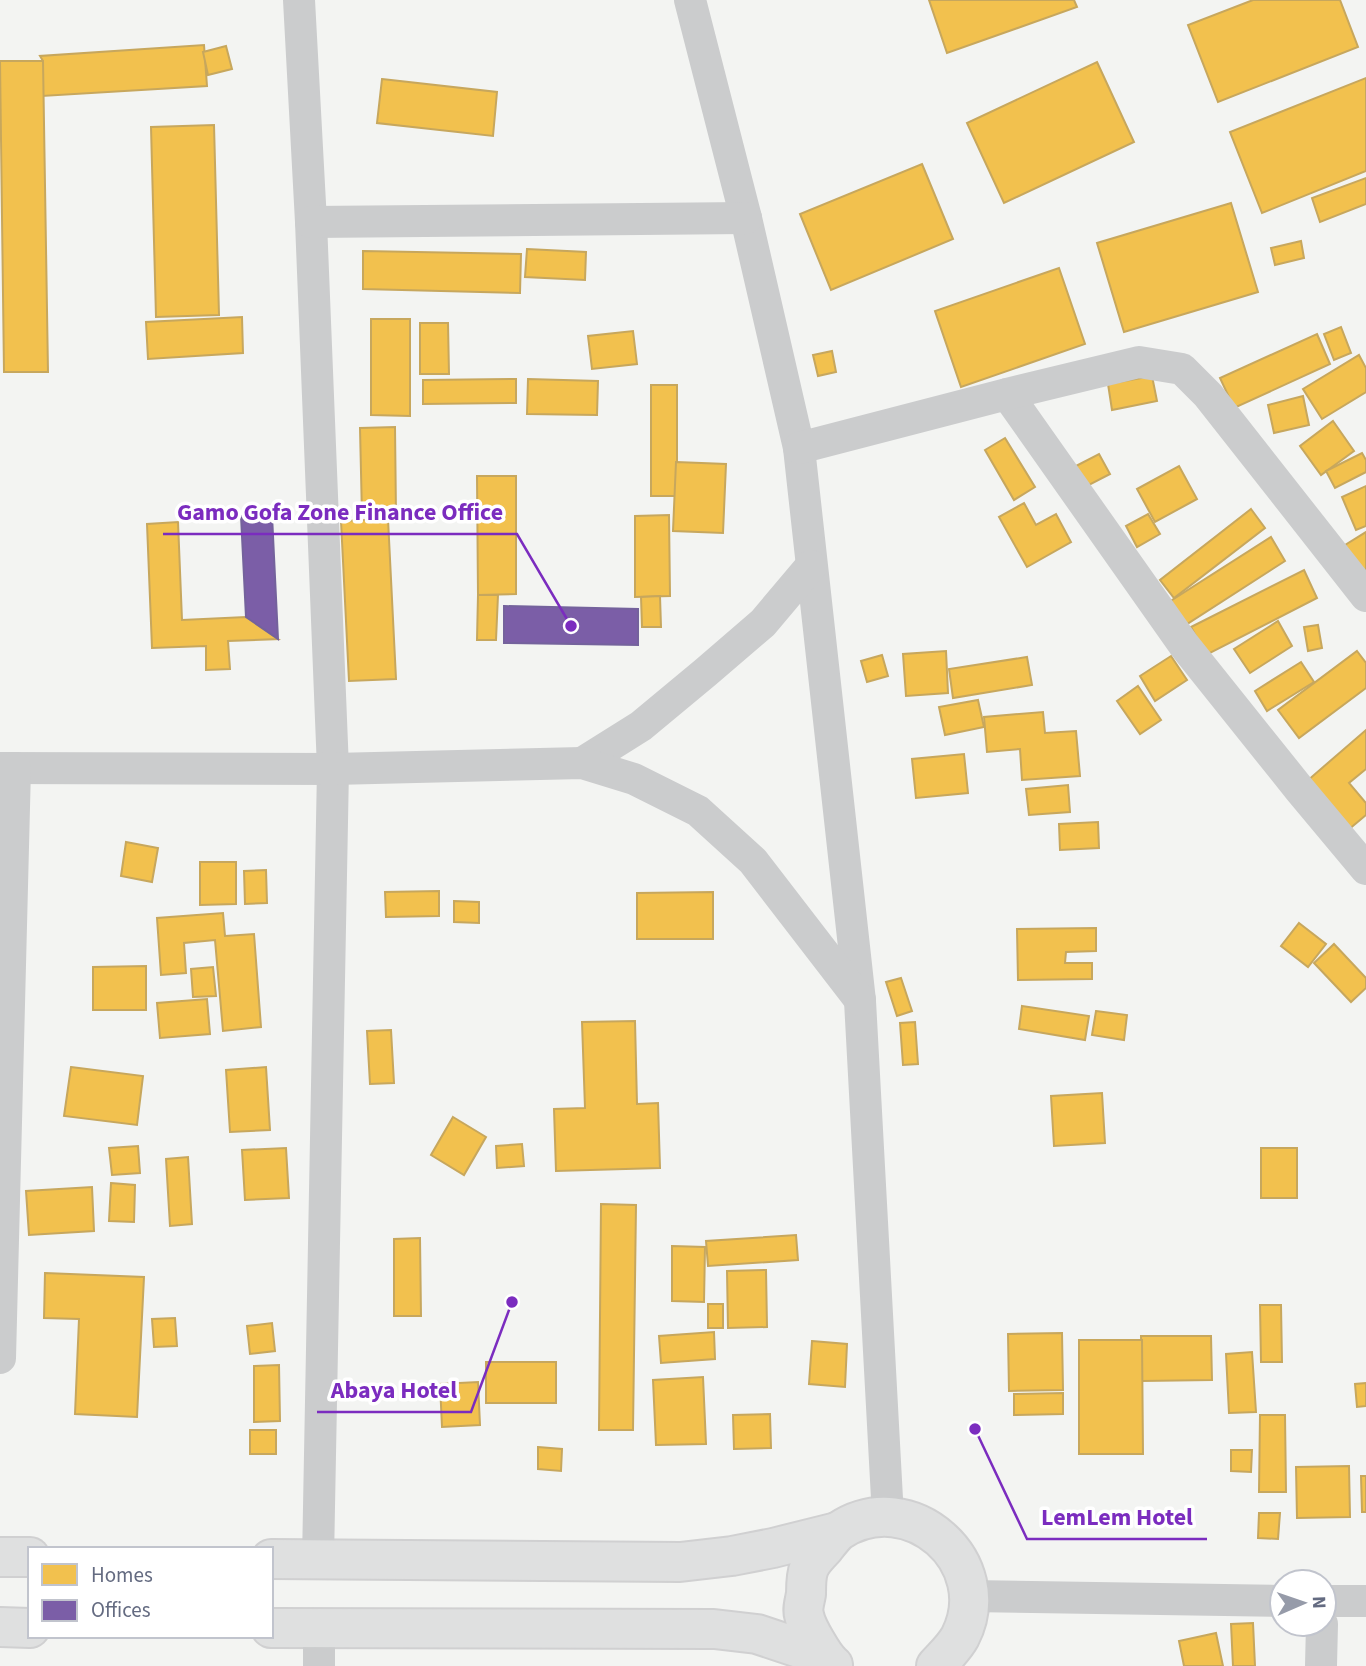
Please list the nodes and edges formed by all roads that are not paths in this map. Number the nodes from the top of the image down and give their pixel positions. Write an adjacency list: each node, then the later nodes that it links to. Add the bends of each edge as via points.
1 (299, 0): 4 (street)
2 (690, 0): 3 (street)
3 (746, 218): 4 (street); 6 (street)
4 (311, 222): 11 (street)
5 (1007, 394): 6 (street); 8 (street, via 1139,362 1182,369 1208,395); 12 (street, via 1184,645)
6 (799, 449): 7 (street)
7 (811, 566): 9 (street, via 763,623 641,726); 13 (street)
8 (1366, 596)
9 (582, 764): 11 (street); 13 (street, via 634,779 698,811 753,861)
10 (7, 768): 11 (street); 14 (street)
11 (333, 769): 20 (street)
12 (1366, 869)
13 (860, 1001): 15 (street)
14 (0, 1358)
15 (888, 1517): 16 (highway, via 861,1520); 21 (highway, via 912,1521 934,1532 952,1549 964,1571)
16 (837, 1532): 20 (highway, via 732,1556 680,1562); 31 (highway, via 808,1568 803,1614)
17 (0, 1557): 18 (highway)
18 (28, 1557)
19 (273, 1559): 20 (highway)
20 (318, 1560)
21 (969, 1596): 22 (street); 30 (highway, via 967,1619)
22 (1268, 1601)
23 (1338, 1601): 24 (street)
24 (1366, 1601)
25 (0, 1628): 26 (highway)
26 (28, 1628)
27 (273, 1628): 28 (highway)
28 (319, 1629): 31 (highway, via 714,1629 757,1634); 32 (street)
29 (1322, 1638): 33 (street)
30 (948, 1657)
31 (830, 1663)
32 (319, 1666)
33 (1321, 1666)

